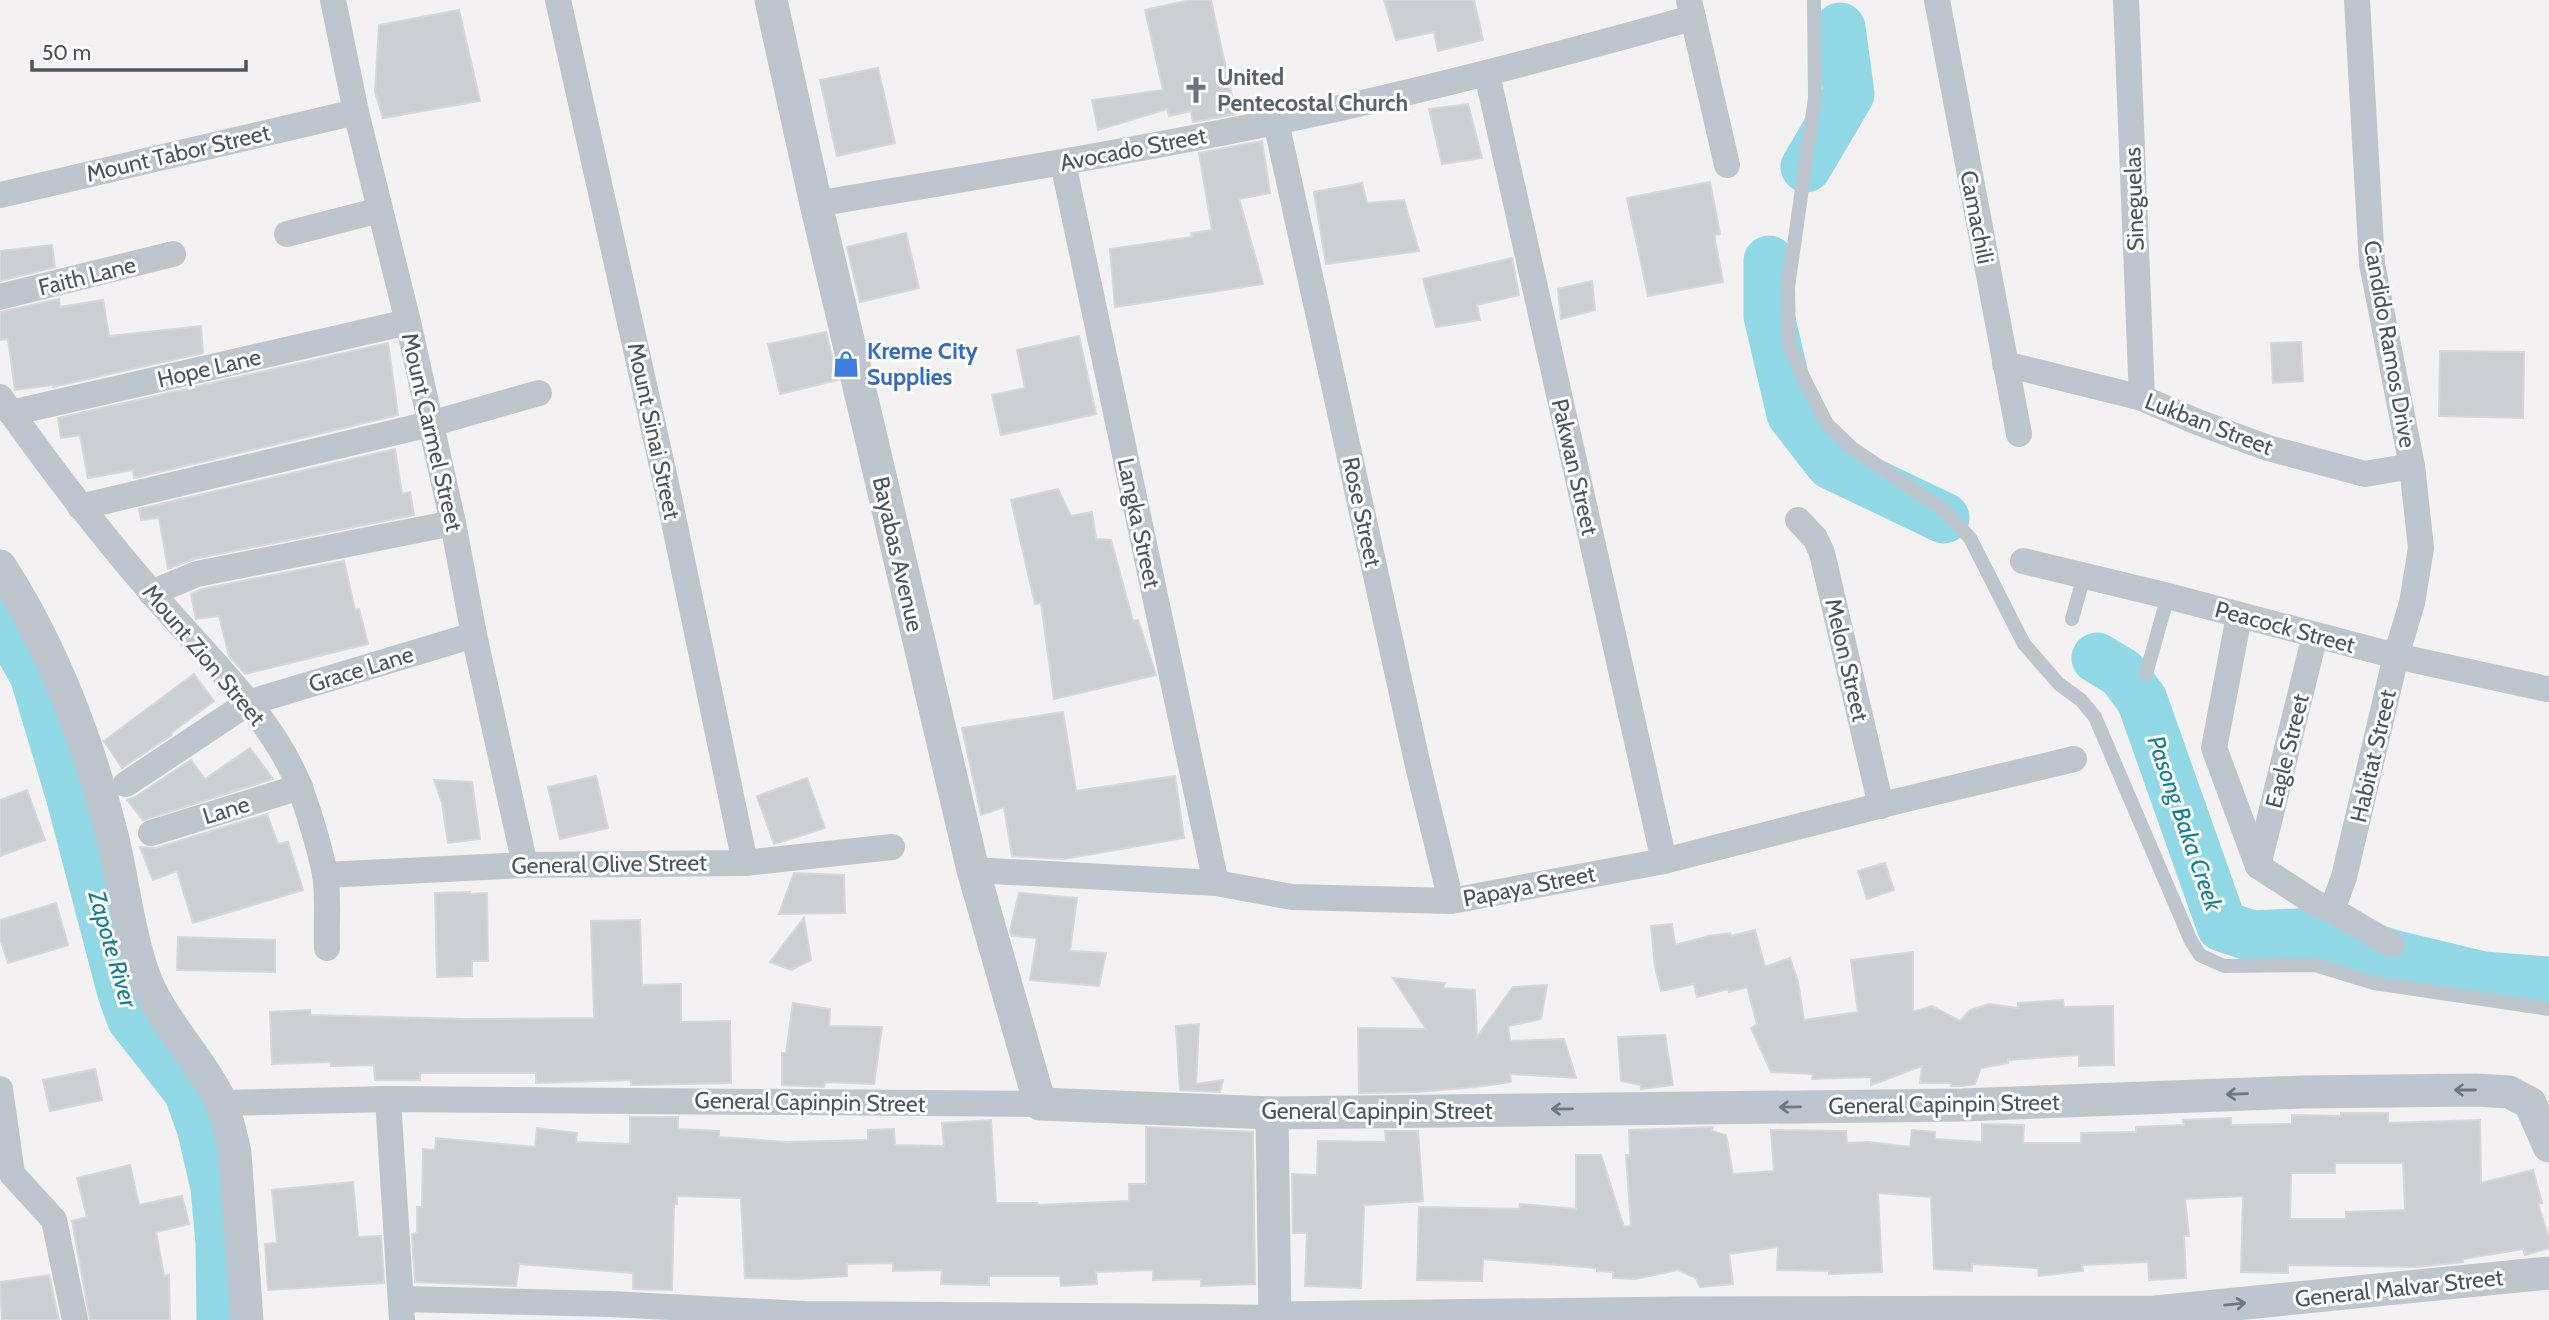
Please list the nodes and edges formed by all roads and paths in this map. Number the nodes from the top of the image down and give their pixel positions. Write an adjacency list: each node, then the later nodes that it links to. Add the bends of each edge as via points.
1 (333, 0): 10 (street, Mount Carmel Street)
2 (558, 0): 52 (street, Mount Sinai Street)
3 (771, 0): 15 (street, Bayabas Avenue)
4 (1814, 0): 62 (lane, via 1815,97 1788,287 1789,344 1827,424 1852,448 1957,523 1970,538 2024,644 2095,717 2200,955 2224,966 2315,965 2374,983)
5 (1937, 0): 21 (street, Camachili)
6 (2126, 0): 23 (street, Sineguelas)
7 (2357, 0): 27 (street, Candido Ramos Drive, via 2372,264)
8 (1691, 9): 9 (street, Avocado Street); 13 (street)
9 (1487, 74): 11 (street, Avocado Street); 51 (street, Pakwan Street)
10 (356, 112): 14 (street, Mount Tabor Street); 16 (street, Mount Carmel Street)
11 (1276, 122): 12 (street, Avocado Street); 58 (street, Rose Street)
12 (1063, 163): 15 (street, Avocado Street); 57 (street, Langka Street)
13 (1727, 165)
14 (0, 194)
15 (816, 204): 55 (street, Bayabas Avenue)
16 (380, 210): 17 (street); 20 (street, Mount Carmel Street)
17 (287, 234)
18 (173, 254): 19 (street, Faith Lane)
19 (0, 297)
20 (408, 322): 24 (street, Hope Lane); 25 (street, Mount Carmel Street)
21 (2005, 364): 23 (street, Lukban Street); 26 (street, Camachili)
22 (539, 393): 25 (street)
23 (2142, 398): 27 (street, Lukban Street, via 2268,448 2365,474)
24 (6, 405): 28 (street, Mount Zion Street)
25 (430, 424): 28 (street); 30 (street, Mount Carmel Street)
26 (2019, 434)
27 (2413, 466): 36 (street, Candido Ramos Drive, via 2421,548)
28 (80, 507): 34 (street, Mount Zion Street)
29 (1798, 520): 48 (street, Melon Street, via 1822,553)
30 (453, 523): 34 (street, via 197,574); 39 (street, Mount Carmel Street)
31 (2023, 561): 33 (street, Peacock Street)
32 (0, 566): 65 (street, via 60,681 92,766 142,972)
33 (2084, 576): 35 (street, Peacock Street); 38 (lane)
34 (151, 593): 44 (street, Mount Zion Street)
35 (2168, 596): 37 (street, Peacock Street); 42 (lane)
36 (2412, 603): 41 (street, Habitat Street)
37 (2239, 616): 40 (street, Peacock Street); 54 (street, via 2214,748)
38 (2072, 620)
39 (474, 635): 44 (street, Grace Lane); 53 (street, Mount Carmel Street)
40 (2315, 635): 41 (street, Peacock Street); 54 (street, Eagle Street)
41 (2396, 656): 43 (street, Peacock Street); 59 (street, Habitat Street, via 2344,877)
42 (2146, 674)
43 (2547, 689)
44 (248, 703): 46 (street, Grace Lane); 47 (street, Mount Zion Street)
45 (2074, 759): 48 (street, Papaya Street)
46 (127, 784)
47 (300, 787): 49 (street, Lane); 56 (street, Mount Zion Street)
48 (1881, 806): 51 (street, Papaya Street)
49 (152, 833)
50 (892, 848): 52 (street, General Olive Street)
51 (1664, 861): 58 (street, Papaya Street)
52 (745, 863): 53 (street, General Olive Street)
53 (525, 864): 56 (street, General Olive Street)
54 (2258, 866): 59 (street)
55 (973, 870): 57 (street, Papaya Street); 66 (street, Bayabas Avenue)
56 (325, 875): 61 (street, Mount Zion Street)
57 (1216, 883): 58 (street, Papaya Street, via 1292,897)
58 (1451, 901)
59 (2332, 909): 60 (street)
60 (2392, 945)
61 (327, 948)
62 (2549, 1009)
63 (0, 1090): 75 (street, via 12,1174 54,1220)
64 (388, 1099): 65 (street, General Capinpin Street); 66 (street, General Capinpin Street); 70 (street)
65 (221, 1103): 76 (street, via 235,1153)
66 (1040, 1104): 67 (street, General Capinpin Street)
67 (1272, 1113): 68 (street, General Capinpin Street, one-way to 67, via 2530,1103 2509,1092 2449,1090 1962,1105); 74 (street)
68 (2549, 1146)
69 (2549, 1273): 73 (street, General Malvar Street, one-way to 69, via 2155,1312)
70 (402, 1309): 71 (street, General Malvar Street)
71 (610, 1312): 72 (street, General Malvar Street)
72 (805, 1317): 74 (street, General Malvar Street)
73 (1726, 1317): 74 (street, General Malvar Street)
74 (1275, 1319)
75 (75, 1320)
76 (247, 1320)

